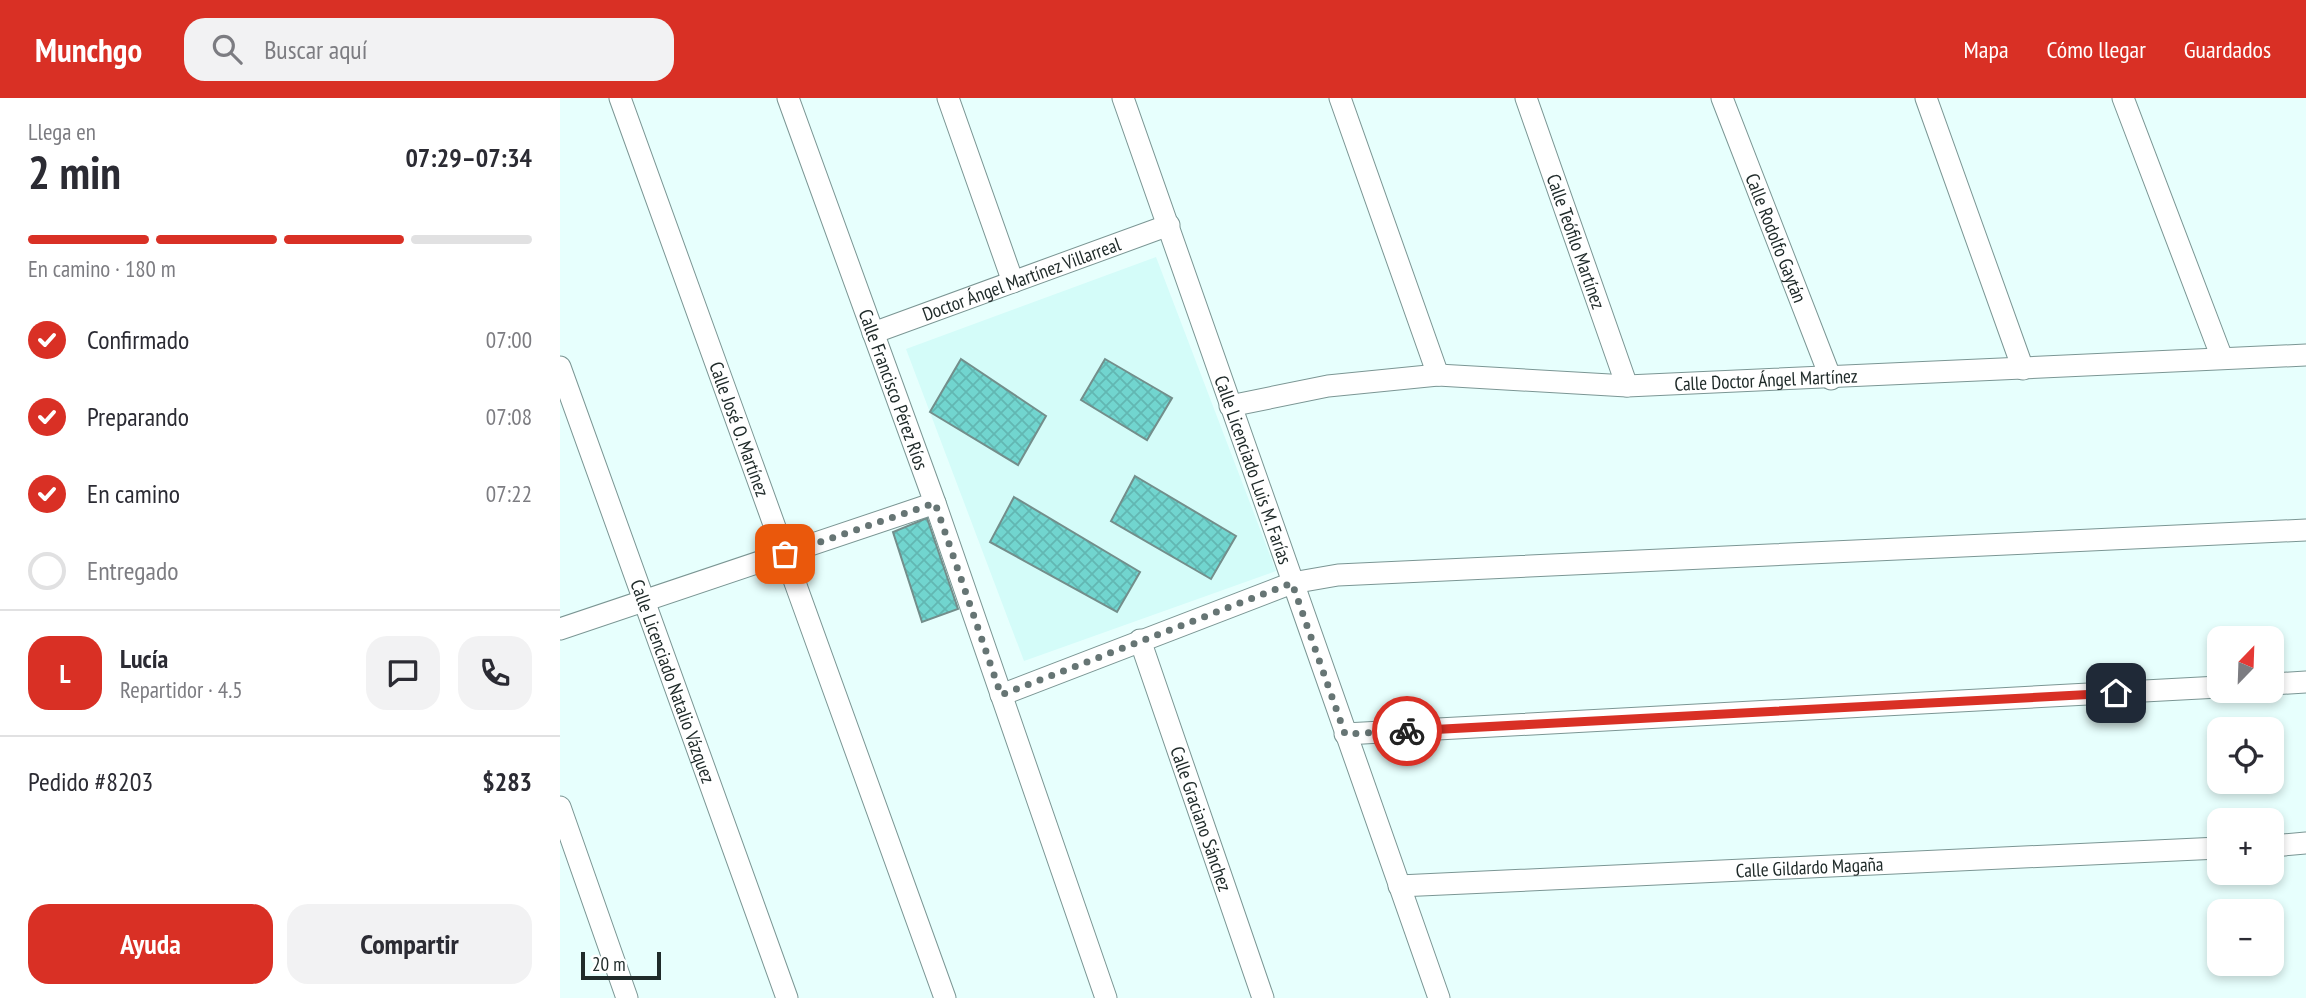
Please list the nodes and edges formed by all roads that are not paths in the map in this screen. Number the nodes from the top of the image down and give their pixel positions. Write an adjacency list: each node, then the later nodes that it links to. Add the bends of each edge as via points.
1 (620, 98): 23 (street, Calle José O. Martínez)
2 (788, 98): 12 (street, Calle Francisco Pérez Ríos)
3 (948, 98): 11 (street)
4 (1123, 98): 10 (street, Calle Licenciado Luis M. Farías)
5 (1340, 98): 17 (street)
6 (1527, 98): 19 (street, Calle Teófilo Martínez)
7 (1722, 98): 18 (street, Calle Rodolfo Gaytán)
8 (1926, 98): 16 (street)
9 (2123, 98): 14 (street)
10 (1168, 225): 11 (street, Doctor Ángel Martínez Villarreal); 20 (street, Calle Licenciado Luis M. Farías)
11 (1013, 282): 12 (street, Doctor Ángel Martínez Villarreal)
12 (873, 333): 21 (street, Calle Francisco Pérez Ríos)
13 (2306, 355): 14 (street, Calle Doctor Ángel Martínez)
14 (2222, 358): 16 (street, Calle Doctor Ángel Martínez)
15 (560, 367): 25 (street, Calle Licenciado Natalio Vázquez)
16 (2023, 369): 18 (street, Calle Doctor Ángel Martínez)
17 (1438, 375): 19 (street, Calle Doctor Ángel Martínez); 20 (street, Calle Doctor Ángel Martínez, via 1328,386)
18 (1831, 379): 19 (street, Calle Doctor Ángel Martínez)
19 (1627, 386)
20 (1230, 406): 24 (street, Calle Licenciado Luis M. Farías)
21 (935, 503): 23 (street); 31 (street, Calle Francisco Pérez Ríos)
22 (2306, 530): 24 (street, via 1386,571)
23 (785, 554): 25 (street); 40 (street, Calle José O. Martínez)
24 (1292, 583): 27 (street); 32 (street, Calle Licenciado Luis M. Farías)
25 (644, 600): 26 (street); 39 (street, Calle Licenciado Natalio Vázquez)
26 (560, 629)
27 (1140, 640): 31 (street); 42 (street, Calle Graciano Sánchez)
28 (2306, 682): 29 (street)
29 (2284, 683)
30 (2207, 688): 32 (street)
31 (1001, 695): 41 (street, Calle Francisco Pérez Ríos)
32 (1345, 734): 37 (street, Calle Licenciado Luis M. Farías)
33 (560, 807): 38 (street)
34 (2306, 844): 35 (street)
35 (2284, 845)
36 (2207, 849): 37 (street, Calle Gildardo Magaña)
37 (1399, 886): 43 (street, Calle Licenciado Luis M. Farías)
38 (627, 998)
39 (787, 998)
40 (945, 998)
41 (1106, 998)
42 (1263, 998)
43 (1439, 998)

